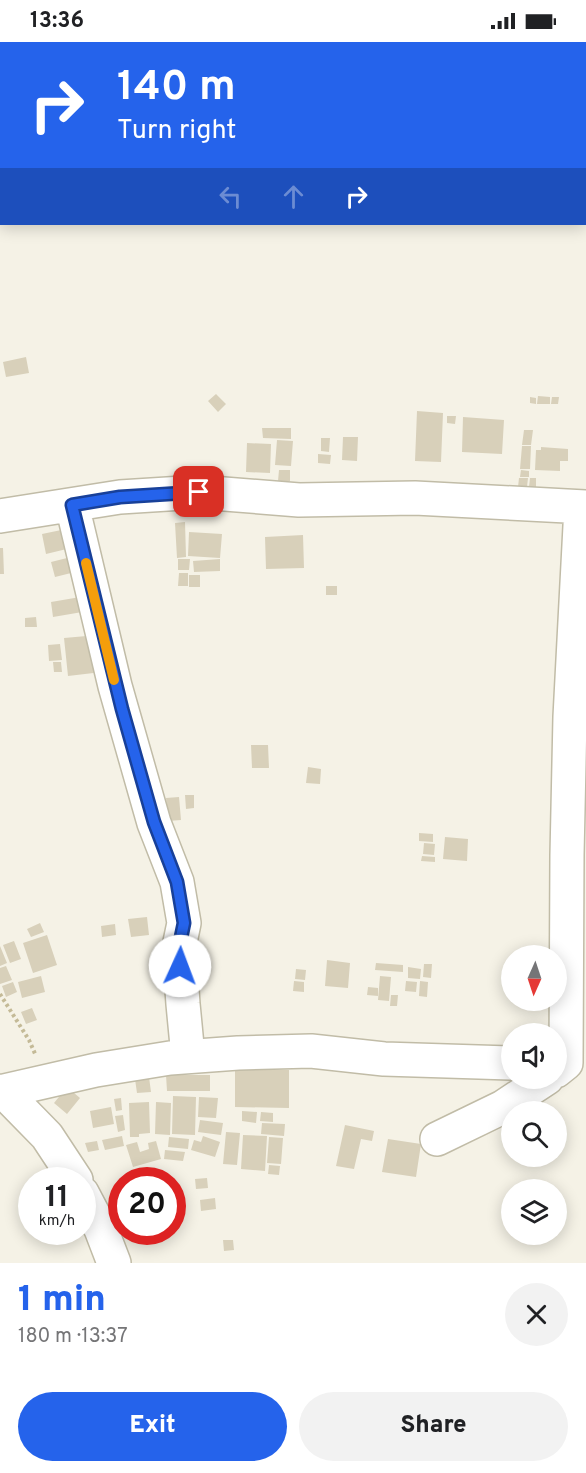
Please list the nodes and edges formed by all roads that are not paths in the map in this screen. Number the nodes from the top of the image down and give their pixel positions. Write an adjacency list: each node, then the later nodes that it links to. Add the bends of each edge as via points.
1 (72, 505): 2 (street, via 120,497 199,492 299,500 415,498); 3 (street); 5 (street, via 122,709 154,822 177,882 184,923 179,947)
2 (583, 507): 4 (street, via 570,717)
3 (0, 516)
4 (563, 1023)
5 (189, 1056): 6 (street, via 311,1051 384,1059); 8 (street, via 96,1070)
6 (501, 1063)
7 (530, 1089): 9 (street)
8 (1, 1091): 10 (street, via 47,1136)
9 (437, 1139)
10 (69, 1167)
11 (96, 1221): 12 (street)
12 (114, 1263)

